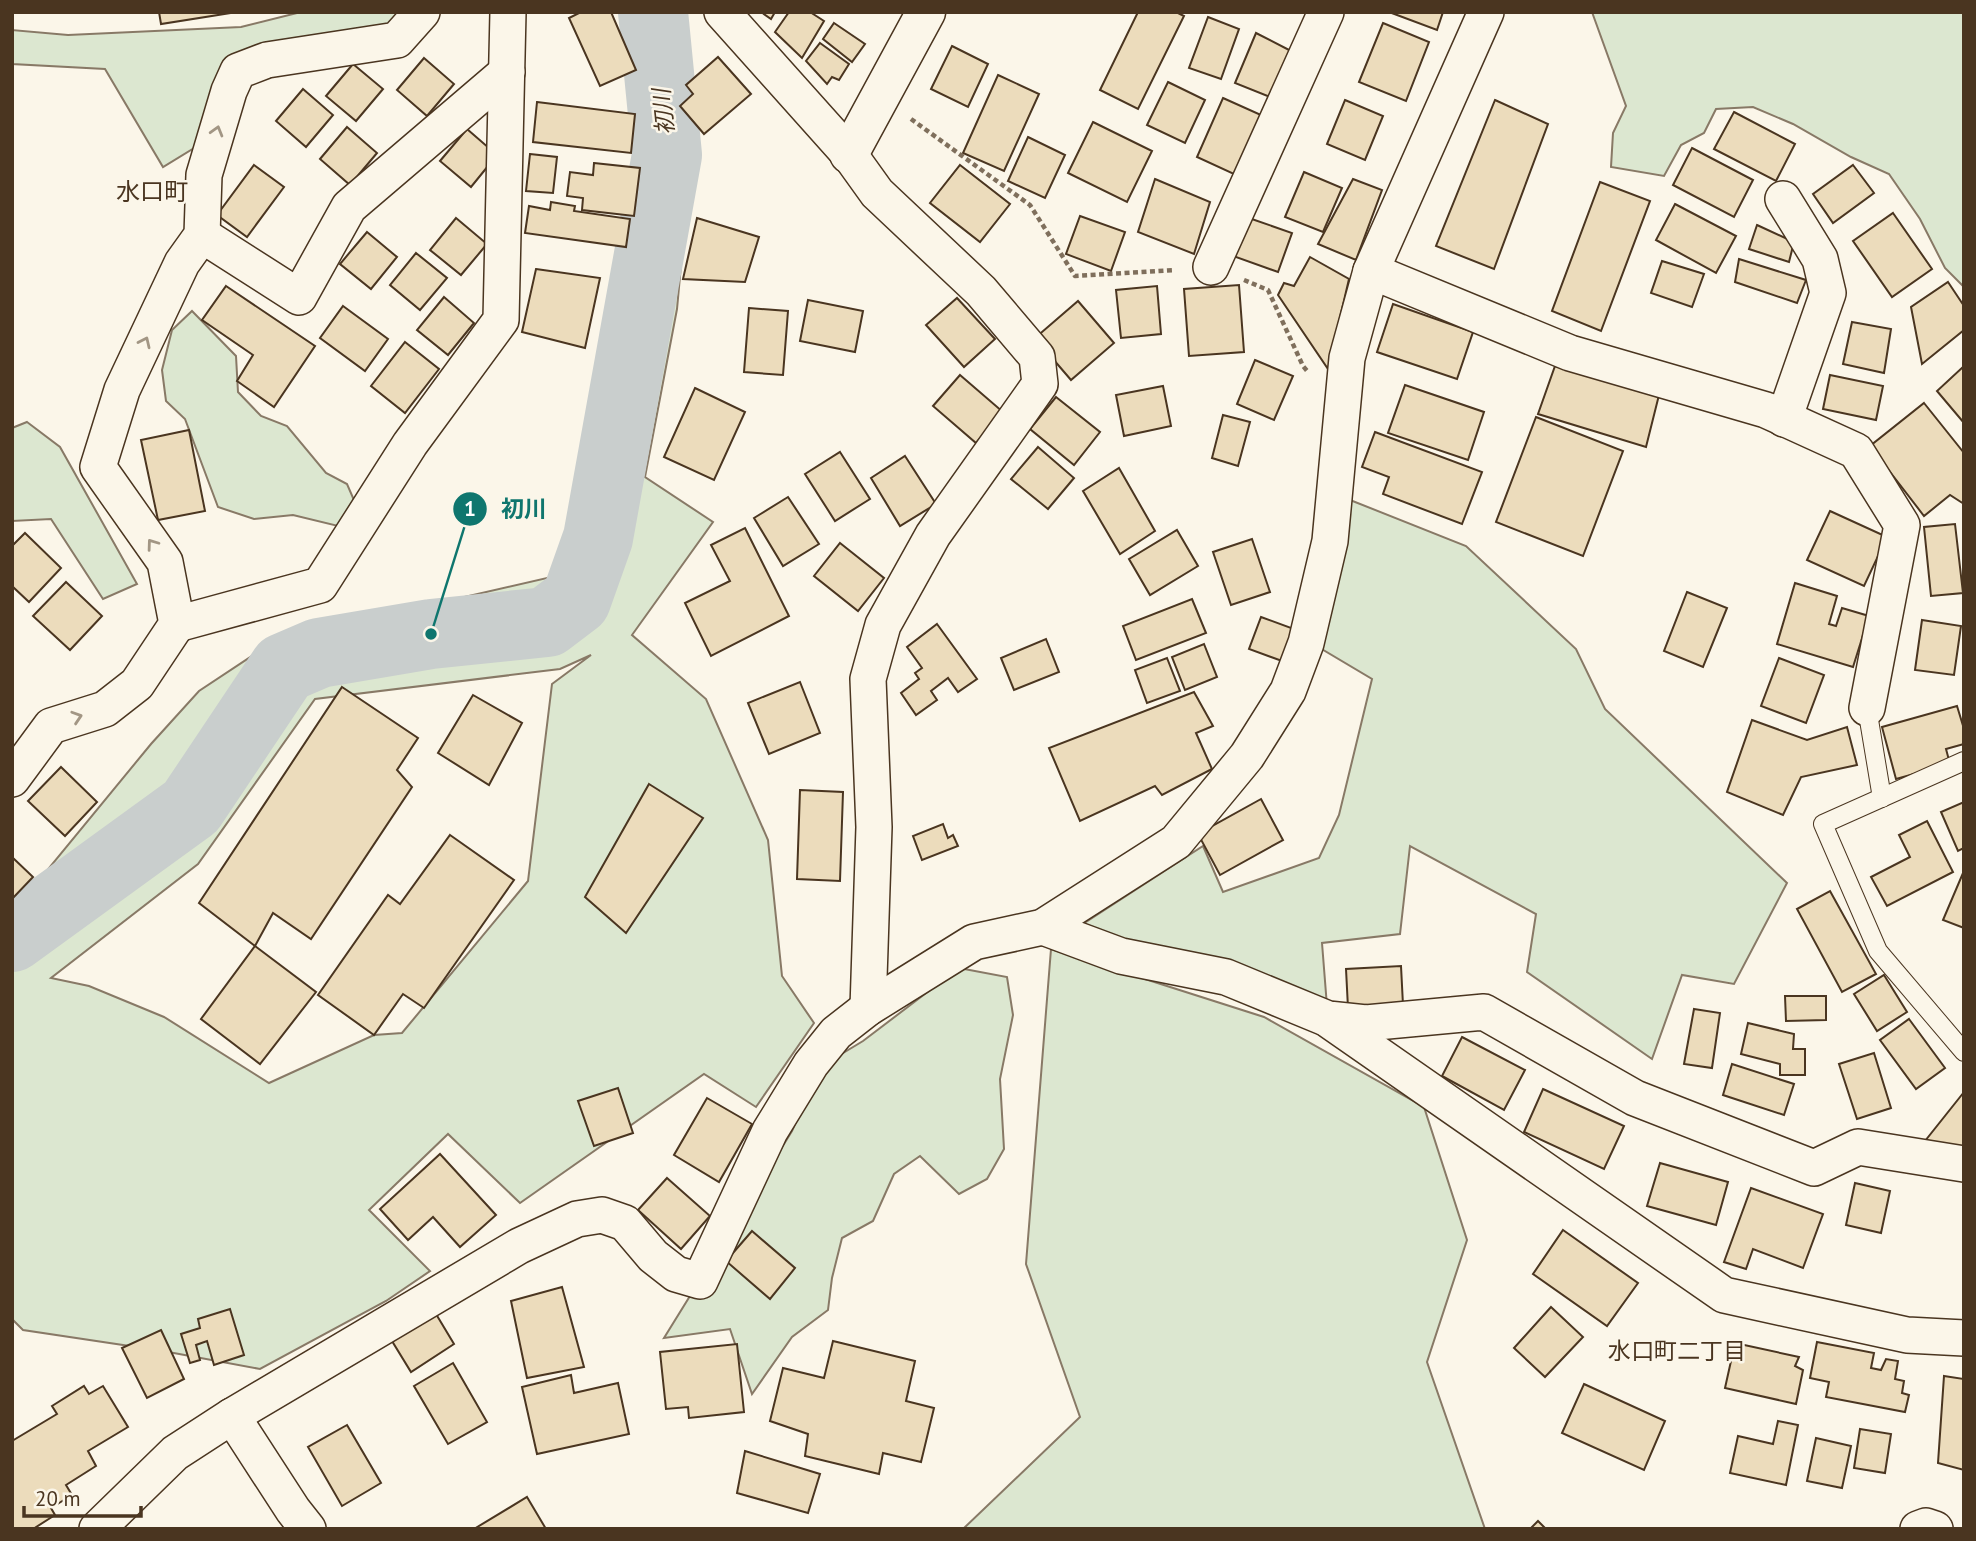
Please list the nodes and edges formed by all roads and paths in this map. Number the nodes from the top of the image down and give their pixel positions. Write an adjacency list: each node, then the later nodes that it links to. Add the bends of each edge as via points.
1 (422, 12): 11 (street, one-way to 1, via 204,175 238,72 267,60 397,40)
2 (508, 12): 7 (street)
3 (722, 12): 9 (street)
4 (926, 12): 8 (street)
5 (1486, 12): 13 (street)
6 (1321, 14): 12 (street)
7 (507, 72): 11 (street, via 349,207 299,298); 16 (street, via 502,320 410,444 320,585)
8 (880, 97): 9 (street); 12 (path, via 1030,205 1075,276)
9 (849, 154): 22 (street, via 877,193 981,290 1037,357 1040,384 933,535 883,625 871,668 874,827)
10 (1783, 199): 15 (street, via 1820,259 1828,293)
11 (202, 235): 16 (street, one-way to 11, via 165,562 98,467 122,390 182,263)
12 (1211, 267): 14 (path, via 1268,290 1303,366)
13 (1371, 271): 14 (street, via 1347,358); 15 (street, via 1570,353)
14 (1342, 412): 21 (street, via 1330,541 1307,643 1289,691 1247,756 1176,842)
15 (1784, 419): 17 (street, via 1856,451 1902,525)
16 (177, 624): 19 (street, one-way to 16, via 51,726 104,709 137,684)
17 (1867, 708): 20 (lane)
18 (1964, 761): 20 (lane)
19 (12, 779)
20 (1882, 797): 24 (lane, via 1823,824 1878,951)
21 (1043, 927): 22 (street, via 974,943); 23 (street, via 1121,956 1226,977)
22 (868, 1008): 27 (street, via 836,1033 811,1064 770,1131 700,1280 676,1274 653,1256 625,1223 603,1215 578,1219 519,1246)
23 (1328, 1020): 25 (street, via 1366,1023 1484,1012 1635,1098 1814,1168 1857,1147); 26 (street, via 1724,1295 1907,1335)
24 (1964, 1052)
25 (1964, 1164)
26 (1964, 1338)
27 (232, 1416): 28 (street, via 175,1453); 29 (street)
28 (97, 1529)
29 (309, 1529)
30 (1918, 1529): 31 (street)
31 (1936, 1529)

